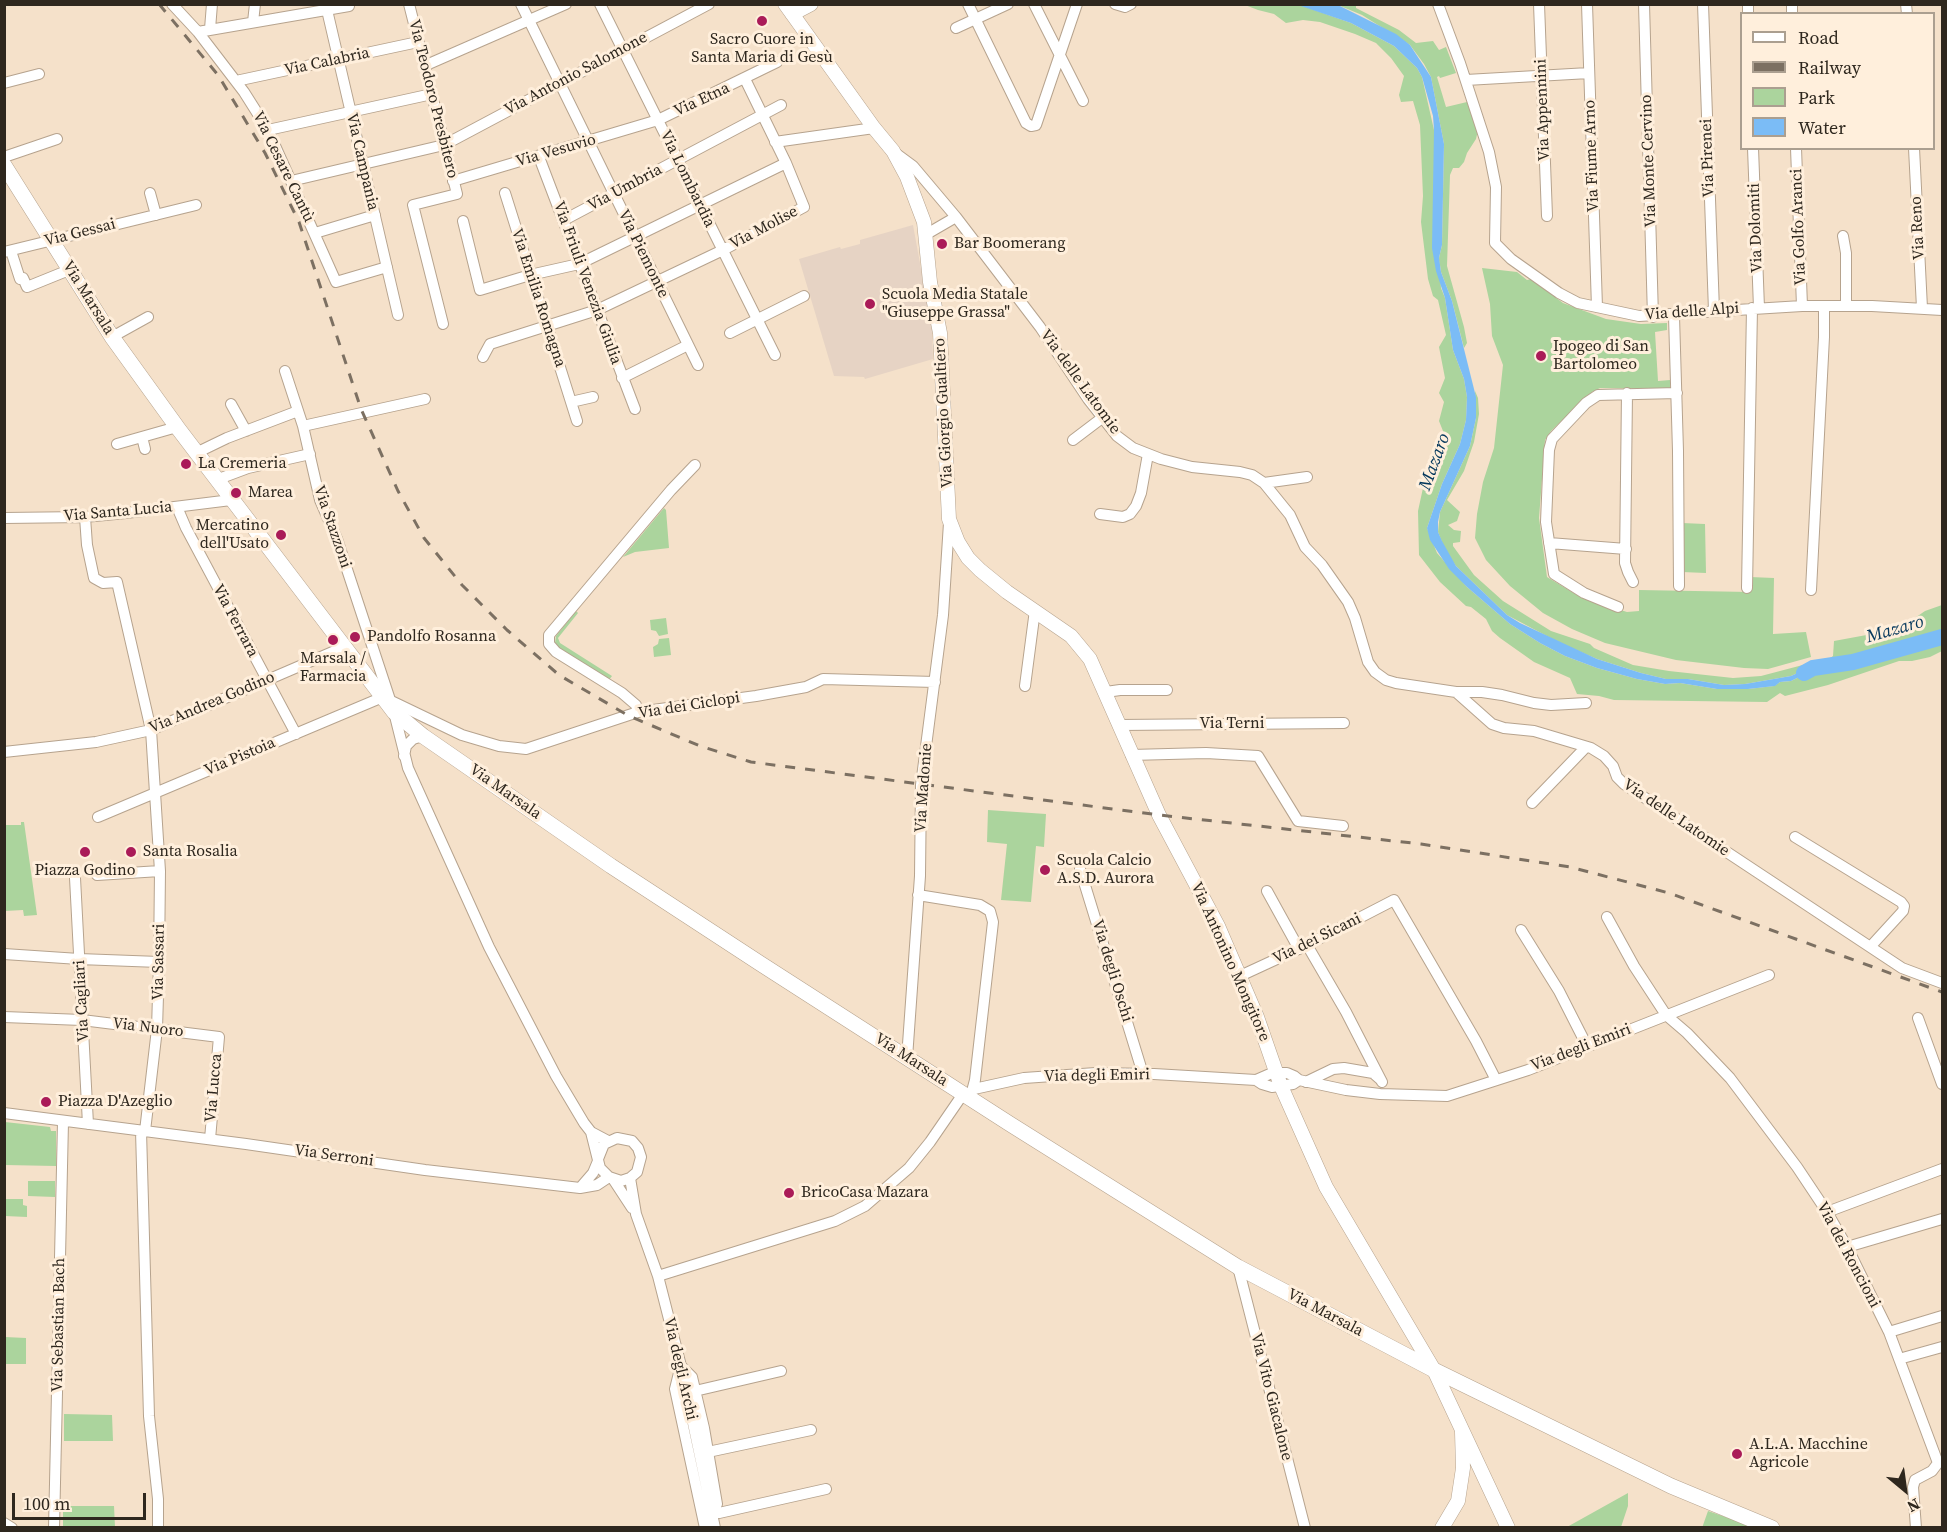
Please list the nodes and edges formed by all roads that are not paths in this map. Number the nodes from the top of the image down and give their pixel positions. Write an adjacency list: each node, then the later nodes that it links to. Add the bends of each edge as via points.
1 (212, 4): 30 (street)
2 (255, 4): 28 (street)
3 (362, 4): 21 (street)
4 (409, 4): 32 (street, Via Teodoro Presbitero)
5 (521, 4): 27 (street, Via Piemonte)
6 (566, 4): 27 (street)
7 (600, 4): 33 (street, Via Lombardia)
8 (811, 4): 23 (street)
9 (968, 4): 26 (street)
10 (1008, 4): 26 (street)
11 (1034, 4): 34 (street)
12 (1077, 4): 34 (street)
13 (1115, 4): 14 (street)
14 (1131, 4)
15 (1438, 4): 43 (street, Via delle Alpi)
16 (1539, 4): 40 (street, Via Appennini)
17 (1587, 4): 38 (street, Via Fiume Arno)
18 (1644, 4): 106 (street, Via Monte Cervino)
19 (1703, 4): 102 (street, Via Pirenei)
20 (172, 5): 31 (street, Via Cesare Cantù)
21 (349, 5): 25 (street)
22 (706, 5): 33 (street, Via Antonio Salomone)
23 (788, 9): 52 (street, Via Giorgio Gualtiero)
24 (293, 10): 25 (street); 28 (street)
25 (327, 10): 35 (street, Via Campania)
26 (975, 19): 29 (street); 34 (street, via 1026,123 1031,126 1036,125)
27 (529, 21): 37 (street); 45 (street, Via Piemonte)
28 (254, 22): 30 (street)
29 (956, 28)
30 (210, 29): 31 (street)
31 (198, 32): 44 (street, Via Cesare Cantù)
32 (418, 42): 35 (street, Via Calabria); 37 (street, Via Teodoro Presbitero)
33 (622, 50): 45 (street, Via Antonio Salomone); 51 (street, Via Lombardia)
34 (1060, 56): 47 (street)
35 (338, 59): 44 (street, Via Calabria); 49 (street, Via Campania)
36 (777, 63): 42 (street, Via Etna)
37 (424, 66): 46 (street, Via Teodoro Presbitero)
38 (1589, 73): 40 (street); 97 (street, Via Fiume Arno)
39 (39, 74): 41 (street)
40 (1542, 76): 43 (street); 77 (street, Via Appennini)
41 (5, 79)
42 (745, 80): 50 (street, Via Molise); 51 (street, Via Etna)
43 (1466, 80): 97 (street, Via delle Alpi, via 1496,187 1495,243 1559,293)
44 (236, 81): 53 (street, Via Cesare Cantù)
45 (559, 83): 55 (street, Via Piemonte); 57 (street, Via Antonio Salomone)
46 (432, 94): 49 (street); 57 (street, Via Teodoro Presbitero)
47 (1083, 101)
48 (781, 105): 50 (street, Via Umbria)
49 (351, 112): 53 (street); 66 (street, Via Campania)
50 (762, 115): 56 (street, Via Molise); 64 (street, Via Umbria)
51 (658, 120): 55 (street, Via Vesuvio); 64 (street, Via Lombardia)
52 (874, 128): 56 (street); 61 (street, Via Giorgio Gualtiero)
53 (268, 130): 68 (street, Via Cesare Cantù)
54 (57, 139): 62 (street)
55 (587, 142): 63 (street, Via Vesuvio); 72 (street, Via Piemonte)
56 (775, 142): 65 (street, Via Molise)
57 (444, 145): 66 (street, Via Antonio Salomone); 69 (street, Via Teodoro Presbitero)
58 (1753, 150): 98 (street, Via Dolomiti)
59 (1796, 150): 94 (street, Via Golfo Aranci)
60 (1914, 150): 99 (street, Via Reno)
61 (893, 151): 78 (street, Via delle Latomie, via 913,166); 82 (street, Via Giorgio Gualtiero, via 916,199)
62 (4, 157)
63 (539, 157): 69 (street, Via Vesuvio); 79 (street, Via Friuli Venezia Giulia)
64 (677, 160): 72 (street, Via Umbria); 74 (street, Via Lombardia)
65 (786, 163): 74 (street); 86 (street, Via Molise, via 804,207)
66 (363, 164): 68 (street, Via Antonio Salomone); 76 (street, Via Campania)
67 (4, 165): 85 (main road, Via Marsala)
68 (291, 181): 81 (street, Via Cesare Cantù)
69 (453, 181): 108 (street, Via Teodoro Presbitero, via 457,194 413,206)
70 (150, 193): 75 (street)
71 (505, 193): 91 (street, Via Emilia Romagna)
72 (613, 194): 79 (street, Via Umbria); 84 (street, Via Piemonte)
73 (196, 205): 75 (street, Via Gessai)
74 (699, 206): 84 (street); 86 (street, Via Lombardia)
75 (156, 215): 85 (street, Via Gessai)
76 (375, 215): 81 (street); 89 (street, Via Campania)
77 (1547, 216)
78 (956, 217): 82 (street); 126 (street, Via delle Latomie, via 1040,327)
79 (564, 220): 88 (street, Via Friuli Venezia Giulia)
80 (463, 221): 91 (street, via 480,290)
81 (315, 233): 89 (street, Via Cesare Cantù, via 336,282)
82 (925, 235): 147 (street, Via Giorgio Gualtiero, via 940,333)
83 (1843, 236): 96 (street)
84 (634, 237): 88 (street); 92 (street, Via Piemonte)
85 (52, 240): 87 (street, Via Gessai); 90 (main road, Via Marsala)
86 (723, 250): 92 (street, Via Molise); 107 (street, Via Lombardia)
87 (8, 251): 90 (street, via 27,287)
88 (579, 264): 91 (street); 100 (street, Via Friuli Venezia Giulia)
89 (387, 267): 103 (street, Via Campania)
90 (69, 270): 111 (main road, Via Marsala)
91 (530, 275): 109 (street, Via Emilia Romagna)
92 (657, 282): 100 (street, Via Molise); 112 (street, Via Piemonte)
93 (804, 296): 107 (street)
94 (1802, 306): 95 (street, Via delle Alpi); 98 (street, Via delle Alpi)
95 (1824, 306): 96 (street, Via delle Alpi); 154 (street)
96 (1846, 306): 99 (street, Via delle Alpi)
97 (1597, 307): 106 (street, Via delle Alpi)
98 (1755, 308): 102 (street, Via delle Alpi); 153 (street, Via Dolomiti)
99 (1922, 308): 101 (street, Via delle Alpi)
100 (597, 310): 109 (street, Via Molise); 117 (street, Via Friuli Venezia Giulia)
101 (1942, 310)
102 (1714, 312): 104 (street, Via delle Alpi)
103 (398, 315)
104 (1674, 316): 106 (street, Via delle Alpi); 119 (street)
105 (148, 317): 111 (street)
106 (1653, 317)
107 (757, 320): 110 (street); 113 (street, Via Lombardia)
108 (443, 324)
109 (546, 325): 114 (street, Via Molise, via 490,344); 122 (street, Via Emilia Romagna)
110 (730, 333)
111 (112, 337): 129 (main road, Via Marsala)
112 (688, 345): 115 (street, Via Piemonte); 117 (street)
113 (775, 355)
114 (483, 357)
115 (698, 365)
116 (285, 371): 125 (street, Via Stazzoni)
117 (622, 378): 124 (street, Via Friuli Venezia Giulia)
118 (1627, 393): 119 (street); 148 (street, via 1598,395 1586,402 1552,439 1545,507); 149 (street)
119 (1677, 393): 152 (street)
120 (593, 398): 122 (street)
121 (425, 399): 128 (street)
122 (571, 402): 127 (street, Via Emilia Romagna)
123 (231, 404): 130 (street)
124 (634, 409)
125 (298, 411): 128 (street, Via Stazzoni); 130 (street)
126 (1102, 418): 132 (street); 137 (street, Via delle Latomie, via 1132,448)
127 (577, 421)
128 (303, 426): 136 (street, Via Stazzoni)
129 (177, 427): 131 (street); 135 (main road, Via Marsala)
130 (246, 431): 135 (street)
131 (142, 437): 133 (street); 134 (street)
132 (1072, 440)
133 (117, 444)
134 (145, 449)
135 (196, 453): 140 (main road, Via Marsala)
136 (310, 454): 140 (street, via 248,468); 157 (street, Via Stazzoni, via 320,500 337,539)
137 (1148, 454): 141 (street, Via delle Latomie, via 1191,467 1252,475); 144 (street, via 1141,493 1130,514)
138 (695, 465): 167 (street, via 549,635 549,644 556,652 622,693)
139 (1306, 477): 141 (street)
140 (216, 480): 142 (main road, Via Marsala)
141 (1264, 483): 164 (street, via 1290,515 1305,547 1348,602 1375,672 1396,683)
142 (231, 500): 143 (street, Via Santa Lucia); 158 (main road, Via Marsala)
143 (177, 507): 145 (street, Via Santa Lucia); 159 (street, Via Ferrara)
144 (1100, 514)
145 (85, 517): 146 (street, Via Santa Lucia); 170 (street, Via Sassari, via 94,578 103,583 117,582)
146 (4, 518)
147 (950, 519): 150 (street, Via Giorgio Gualtiero); 160 (street, Via Madonie)
148 (1549, 543): 149 (street); 155 (street, via 1554,574 1584,593)
149 (1626, 549): 151 (street)
150 (968, 558): 156 (street, Via Antonino Mongitore)
151 (1633, 582)
152 (1679, 586)
153 (1746, 588)
154 (1811, 590)
155 (1618, 607)
156 (1035, 610): 161 (street); 163 (street, Via Antonino Mongitore, via 1081,646)
157 (372, 648): 158 (street); 165 (street, Via Stazzoni)
158 (348, 651): 159 (street, Via Andrea Godino); 165 (main road, Via Marsala)
159 (267, 680): 170 (street, Via Andrea Godino); 171 (street, Via Ferrara)
160 (935, 682): 167 (street, Via dei Ciclopi, via 823,679 806,687 756,696); 189 (street, Via Madonie, via 921,785)
161 (1025, 686)
162 (1167, 690): 163 (street)
163 (1106, 692): 169 (street, Via Antonino Mongitore)
164 (1456, 692): 166 (street, via 1492,693 1534,704); 173 (street, Via delle Latomie, via 1492,724 1534,731)
165 (388, 702): 167 (street, Via dei Ciclopi, via 462,735 499,746 526,748); 171 (street, Via Pistoia); 172 (main road, Via Marsala); 177 (street, Via Stazzoni)
166 (1586, 703)
167 (638, 712)
168 (1344, 723): 169 (street, Via Terni)
169 (1119, 725): 176 (street, Via Antonino Mongitore)
170 (151, 730): 174 (street, Via Andrea Godino, via 96,742); 179 (street, Via Sassari)
171 (296, 734): 179 (street, Via Pistoia)
172 (423, 736): 177 (street, via 406,746); 207 (main road, Via Marsala, via 621,873)
173 (1586, 747): 180 (street); 192 (street, Via delle Latomie, via 1604,756 1624,784)
174 (18, 751): 175 (street, Via Andrea Godino); 178 (street)
175 (4, 752)
176 (1131, 755): 182 (street, via 1258,756 1298,821); 198 (street, Via Antonino Mongitore)
177 (404, 757): 220 (street, Via Stazzoni, via 489,947 565,1092)
178 (4, 759)
179 (155, 793): 181 (street, Via Pistoia); 185 (street, Via Sassari)
180 (1532, 803)
181 (98, 817)
182 (1343, 826)
183 (1795, 837): 192 (street, via 1904,906)
184 (1080, 869): 208 (street, Via degli Oschi)
185 (160, 871): 186 (street); 196 (street, Via Sassari)
186 (97, 875)
187 (75, 878): 195 (street, Via Cagliari)
188 (1267, 891): 193 (street)
189 (918, 895): 207 (street, Via Madonie); 214 (street, via 980,905 990,911 993,922)
190 (1607, 916): 200 (street, Via dei Roncioni)
191 (1521, 930): 206 (street)
192 (1871, 946): 199 (street, Via delle Latomie, via 1902,968)
193 (1303, 947): 198 (street, Via dei Sicani); 210 (street, Via dei Sicani, via 1394,900); 212 (street, via 1346,1012)
194 (4, 954): 195 (street)
195 (80, 959): 196 (street); 203 (street, Via Cagliari)
196 (159, 962): 204 (street, Via Sassari)
197 (1769, 975): 200 (street, Via degli Emiri)
198 (1240, 976): 209 (street, Via Antonino Mongitore)
199 (1942, 983)
200 (1666, 1015): 206 (street, Via degli Emiri); 228 (street, Via dei Roncioni, via 1730,1078)
201 (4, 1017): 203 (street, Via Nuoro)
202 (1918, 1018): 213 (street)
203 (82, 1020): 204 (street, Via Nuoro); 218 (street, Via Cagliari)
204 (157, 1029): 205 (street, Via Nuoro); 219 (street, Via Sassari)
205 (219, 1037): 221 (street, Via Lucca)
206 (1587, 1046): 210 (street, Via degli Emiri)
207 (907, 1058): 214 (main road, Via Marsala)
208 (1143, 1074): 209 (street, Via degli Emiri, via 1256,1080 1272,1087); 214 (street, Via degli Emiri, via 1052,1075)
209 (1279, 1079): 211 (street, Via degli Emiri); 239 (street, Via Antonino Mongitore, via 1326,1187)
210 (1496, 1080): 215 (street, Via degli Emiri, via 1447,1096)
211 (1303, 1081): 212 (street, Via degli Emiri, via 1344,1068 1373,1073); 215 (street, Via degli Emiri)
212 (1382, 1082): 215 (street)
213 (1942, 1084)
214 (969, 1094): 232 (main road, Via Marsala); 233 (street, via 909,1168 865,1206 835,1221)
215 (1387, 1095)
216 (4, 1113): 217 (street)
217 (63, 1122): 218 (street); 249 (street, Via Sebastian Bach)
218 (88, 1124): 219 (street, Via Serroni)
219 (143, 1131): 221 (street, Via Serroni); 250 (street, Via Sassari, via 149,1416)
220 (591, 1132): 222 (street); 223 (street)
221 (210, 1139): 227 (street, Via Serroni)
222 (608, 1141): 223 (street); 226 (street, via 622,1138 638,1148 641,1162)
223 (598, 1160): 225 (street, via 602,1172); 227 (street)
224 (1942, 1169): 228 (street)
225 (611, 1178): 226 (street); 227 (street, Via Serroni); 229 (street, Via degli Archi)
226 (630, 1178): 229 (street, Via degli Archi)
227 (580, 1188)
228 (1827, 1212): 231 (street, Via dei Roncioni)
229 (636, 1214): 233 (street, Via degli Archi)
230 (1942, 1219): 231 (street)
231 (1847, 1247): 235 (street, Via dei Roncioni)
232 (1238, 1267): 239 (main road, Via Marsala); 254 (street, Via Vito Giacalone)
233 (658, 1276): 238 (street, Via degli Archi)
234 (1942, 1316): 235 (street)
235 (1888, 1332): 237 (street, Via dei Roncioni)
236 (1942, 1347): 237 (street)
237 (1899, 1359): 258 (street, Via dei Roncioni, via 1938,1463 1915,1480)
238 (681, 1366): 241 (street, via 692,1377); 251 (street, via 675,1389); 252 (street, Via degli Archi)
239 (1434, 1370): 242 (street, Via Antonino Mongitore); 257 (main road, Via Marsala, via 1671,1486)
240 (781, 1371): 241 (street)
241 (695, 1391): 244 (street)
242 (1462, 1428): 255 (street, via 1463,1468 1458,1501); 256 (street, Via Antonino Mongitore)
243 (811, 1430): 244 (street)
244 (708, 1452): 246 (street)
245 (826, 1489): 246 (street)
246 (719, 1513): 253 (street)
247 (4, 1523): 248 (street)
248 (12, 1527)
249 (54, 1527)
250 (158, 1527)
251 (705, 1527)
252 (715, 1527)
253 (722, 1527)
254 (1305, 1527)
255 (1442, 1527)
256 (1508, 1527)
257 (1772, 1527)
258 (1916, 1527)

